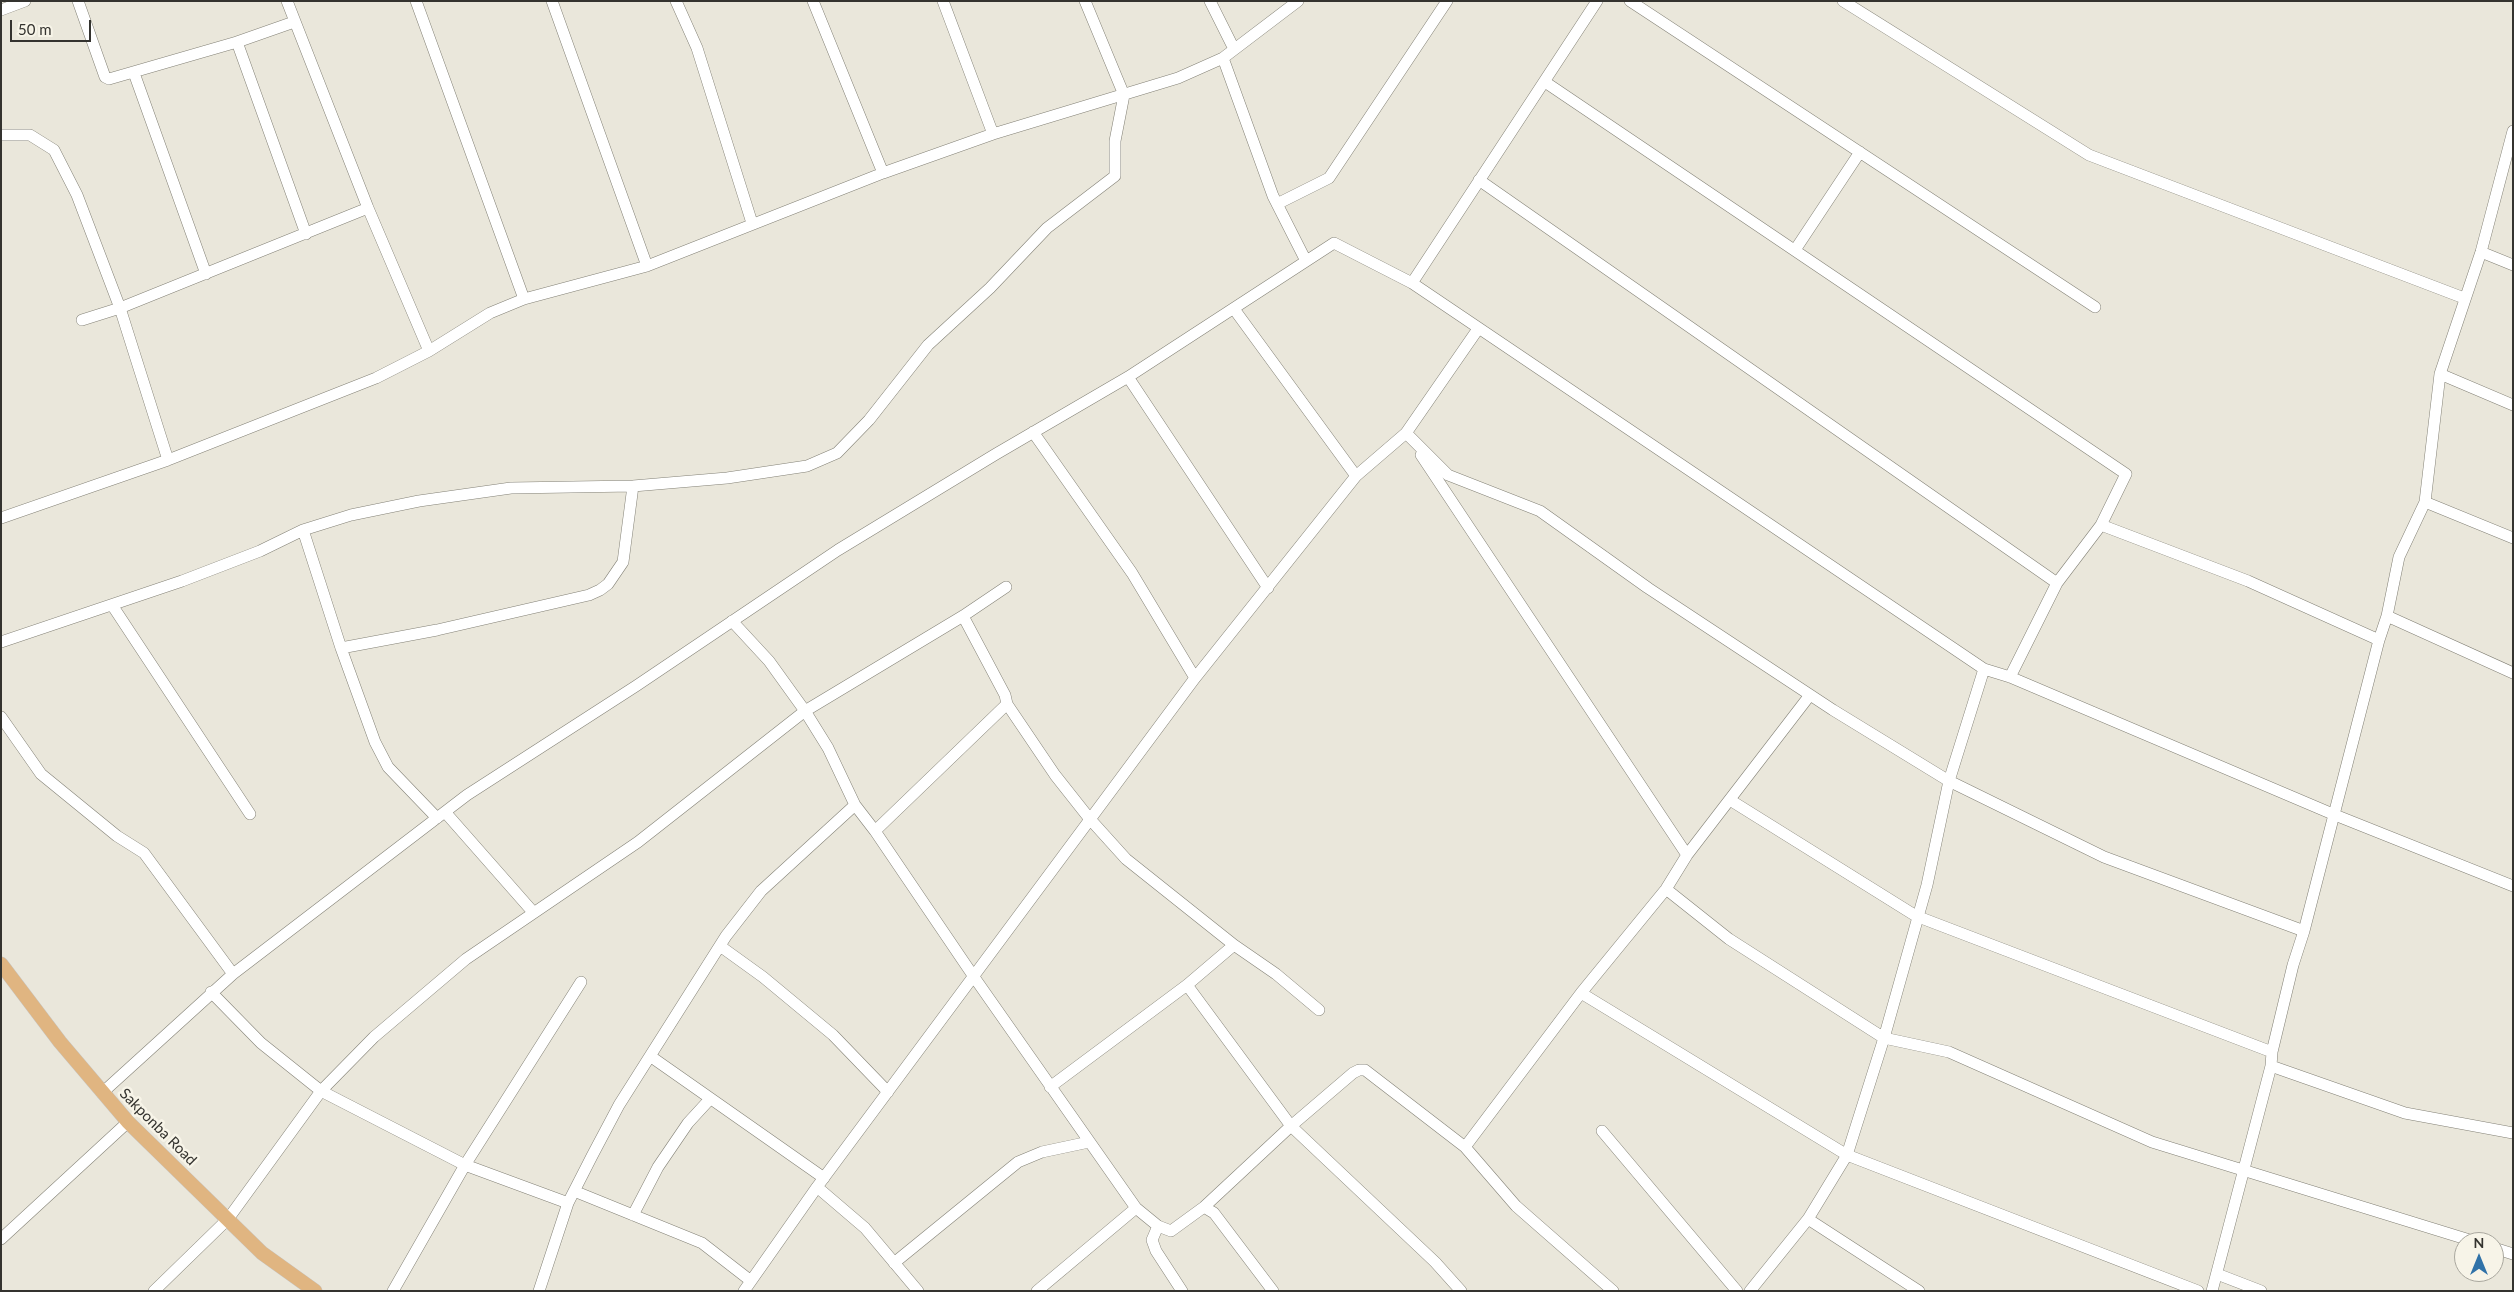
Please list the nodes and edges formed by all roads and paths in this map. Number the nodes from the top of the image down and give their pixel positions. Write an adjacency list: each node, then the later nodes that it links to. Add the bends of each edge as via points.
1 (24, 1): 16 (street)
2 (78, 1): 21 (street, via 105,77 113,80)
3 (287, 1): 17 (street)
4 (416, 1): 42 (street)
5 (552, 1): 38 (street)
6 (676, 1): 32 (street, via 697,48)
7 (813, 1): 28 (street)
8 (943, 1): 25 (street)
9 (1085, 1): 23 (street)
10 (1210, 1): 19 (street)
11 (1298, 1): 19 (street)
12 (1447, 1): 30 (street, via 1329,178)
13 (1597, 1): 22 (street)
14 (1630, 1): 27 (street)
15 (1842, 1): 41 (street, via 2089,155)
16 (1, 10)
17 (294, 22): 18 (street); 31 (street)
18 (237, 42): 21 (street); 33 (street)
19 (1234, 48): 20 (street)
20 (1223, 58): 23 (street, via 1178,78); 30 (street)
21 (134, 73): 39 (street)
22 (1545, 82): 29 (street); 34 (street)
23 (1124, 96): 25 (street); 56 (street, via 1115,141 1115,176 1048,228 928,345 869,420 837,452 807,466 727,478)
24 (2513, 131): 35 (street)
25 (993, 134): 28 (street)
26 (1, 135): 44 (street, via 30,135 54,150 77,194)
27 (1860, 152): 34 (street); 43 (street)
28 (883, 173): 32 (street)
29 (1479, 180): 40 (street); 62 (street)
30 (1278, 204): 36 (street)
31 (368, 208): 33 (street); 48 (street)
32 (752, 223): 38 (street)
33 (306, 234): 39 (street)
34 (1795, 250): 59 (street, via 2126,474)
35 (2481, 252): 37 (street); 41 (street)
36 (1306, 261): 40 (street, via 1334,243); 45 (street)
37 (2513, 265)
38 (647, 266): 42 (street)
39 (206, 274): 44 (street)
40 (1412, 283): 47 (street)
41 (2464, 298): 49 (street)
42 (524, 299): 48 (street, via 483,317)
43 (2095, 307)
44 (120, 308): 46 (street); 54 (street)
45 (1234, 309): 50 (street); 55 (street)
46 (82, 320)
47 (1478, 329): 53 (street); 72 (street)
48 (429, 351): 54 (street, via 376,378)
49 (2440, 374): 51 (street); 57 (street)
50 (1128, 378): 52 (street); 64 (street)
51 (2513, 405)
52 (1033, 432): 68 (street, via 838,550); 75 (street, via 1132,573)
53 (1406, 433): 55 (street); 76 (street, via 1448,475 1540,511 1648,588); 88 (street)
54 (168, 460): 58 (street)
55 (1356, 476): 64 (street)
56 (633, 486): 60 (street, via 511,488 419,501 352,515); 71 (street, via 623,562 608,584 590,596)
57 (2425, 502): 61 (street); 67 (street, via 2399,557)
58 (1, 518)
59 (2101, 525): 62 (street); 69 (street, via 2248,581)
60 (303, 530): 65 (street, via 200,574); 71 (street)
61 (2513, 538)
62 (2057, 584): 74 (street)
63 (1006, 586): 66 (street)
64 (1268, 588): 75 (street)
65 (112, 605): 70 (street); 83 (street)
66 (963, 616): 77 (street); 78 (street)
67 (2387, 616): 69 (street); 73 (street)
68 (732, 622): 78 (street, via 768,661); 84 (street)
69 (2379, 640): 85 (street)
70 (1, 642)
71 (341, 648): 84 (street, via 375,742 388,767)
72 (1984, 669): 74 (street); 80 (street)
73 (2513, 673)
74 (2010, 677): 85 (street)
75 (1195, 678): 86 (street)
76 (1810, 694): 80 (street); 81 (street)
77 (1007, 704): 86 (street); 87 (street)
78 (805, 711): 82 (street, via 828,748); 91 (street, via 638,842)
79 (1, 717): 97 (street, via 41,774 144,854)
80 (1949, 782): 92 (street); 93 (street, via 2104,857)
81 (1730, 800): 88 (street); 92 (street)
82 (855, 806): 87 (street); 95 (street, via 761,891)
83 (250, 814)
84 (441, 815): 91 (street); 97 (street)
85 (2335, 815): 89 (street); 93 (street)
86 (1089, 818): 94 (street, via 1126,859); 98 (street)
87 (875, 831): 98 (street)
88 (1687, 855): 90 (street)
89 (2513, 886)
90 (1666, 889): 102 (street); 104 (street, via 1729,938)
91 (533, 912): 109 (street, via 466,959 374,1036)
92 (1916, 916): 104 (street); 105 (street)
93 (2304, 931): 105 (street)
94 (1234, 945): 100 (street); 103 (street)
95 (720, 946): 106 (street); 110 (street, via 833,1035)
96 (1, 964): 111 (main road, Sakponba Road)
97 (233, 974): 101 (street)
98 (974, 977): 108 (street); 110 (street)
99 (581, 982): 120 (street)
100 (1187, 985): 108 (street); 114 (street)
101 (212, 992): 109 (street, via 261,1043); 111 (street)
102 (1581, 993): 118 (street); 119 (street)
103 (1319, 1010)
104 (1884, 1038): 119 (street); 121 (street, via 1949,1052 2152,1142)
105 (2272, 1052): 107 (street)
106 (650, 1056): 112 (street); 123 (street, via 619,1105)
107 (2271, 1066): 116 (street, via 2406,1113); 121 (street)
108 (1050, 1087): 117 (street)
109 (321, 1091): 120 (street); 128 (street)
110 (888, 1092): 122 (street)
111 (102, 1093): 113 (main road, Sakponba Road)
112 (710, 1098): 122 (street); 127 (street, via 658,1167)
113 (128, 1122): 128 (main road, Sakponba Road); 132 (street)
114 (1290, 1126): 118 (street, via 1354,1073 1365,1070); 125 (street); 145 (street)
115 (1602, 1131): 147 (street)
116 (2513, 1133)
117 (1089, 1142): 126 (street); 133 (street, via 1036,1154 1018,1162)
118 (1466, 1146): 146 (street, via 1516,1206)
119 (1847, 1155): 129 (street); 149 (street)
120 (465, 1165): 124 (street); 139 (street)
121 (2244, 1169): 131 (street); 134 (street)
122 (820, 1182): 133 (street); 135 (street)
123 (574, 1191): 124 (street); 127 (street)
124 (568, 1203): 140 (street)
125 (1204, 1207): 130 (street, via 1171,1231); 144 (street, via 1214,1213)
126 (1136, 1208): 130 (street); 142 (street)
127 (633, 1215): 135 (street, via 702,1243)
128 (228, 1219): 137 (street); 138 (main road, Sakponba Road, via 262,1253)
129 (1808, 1220): 136 (street); 148 (street)
130 (1158, 1226): 143 (street, via 1152,1240 1156,1251)
131 (2454, 1235)
132 (1, 1239)
133 (894, 1263): 141 (street)
134 (2217, 1274): 150 (street); 151 (street)
135 (747, 1286)
136 (1754, 1289)
137 (154, 1291)
138 (315, 1291)
139 (393, 1291)
140 (539, 1291)
141 (918, 1291)
142 (1037, 1291)
143 (1182, 1291)
144 (1273, 1291)
145 (1462, 1291)
146 (1612, 1291)
147 (1737, 1291)
148 (1919, 1291)
149 (2198, 1291)
150 (2212, 1291)
151 (2261, 1291)

